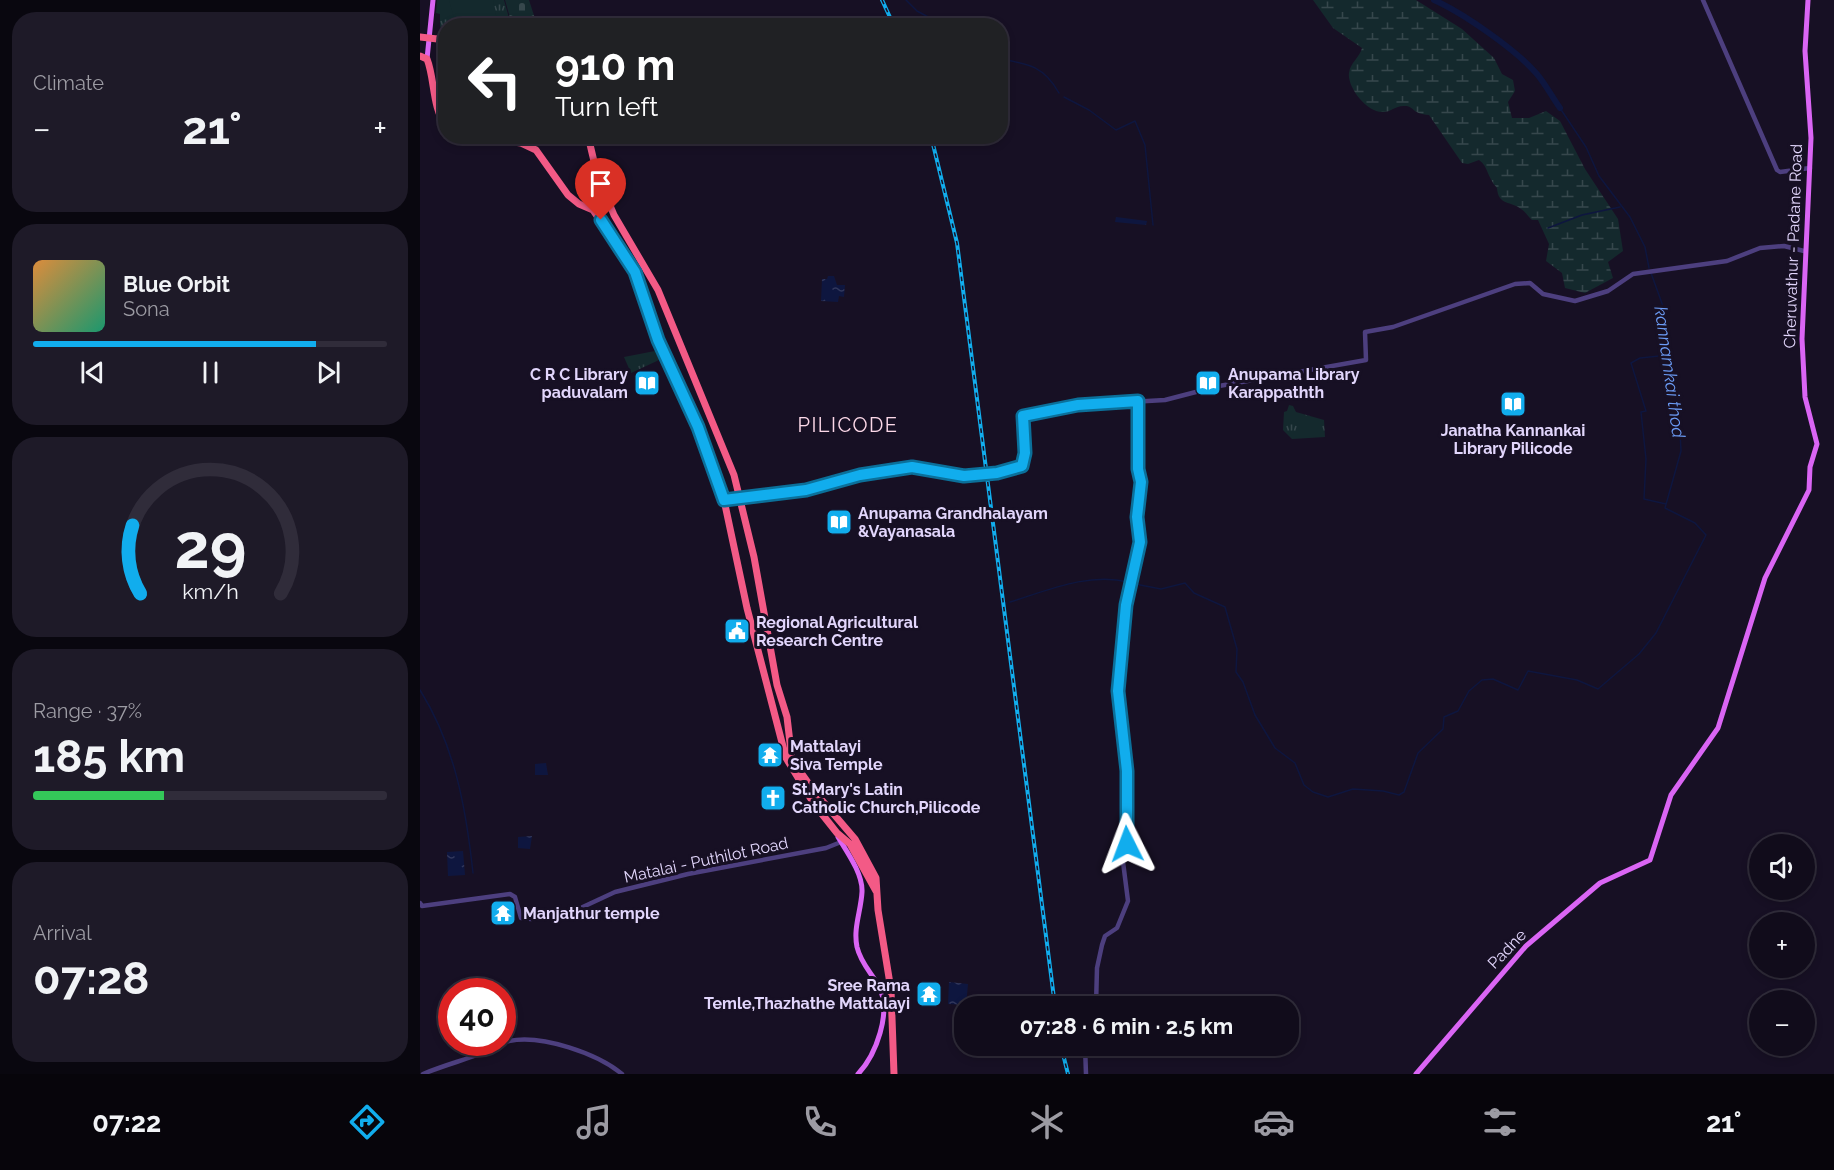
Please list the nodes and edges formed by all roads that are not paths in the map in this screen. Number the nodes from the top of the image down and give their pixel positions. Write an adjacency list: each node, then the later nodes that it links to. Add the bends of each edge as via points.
1 (433, 0): 5 (main road)
2 (1702, 0): 11 (street, via 1777,170)
3 (1808, 0): 11 (main road, Cheruvathur - Padane Road, via 1804,51)
4 (420, 37): 5 (highway)
5 (429, 37): 6 (highway); 7 (main road)
6 (438, 39)
7 (423, 58): 8 (highway)
8 (438, 108)
9 (523, 144): 15 (highway, via 536,150 568,195 593,210 635,272 658,340 698,427)
10 (590, 144): 14 (highway, via 614,215 658,290 723,444)
11 (1810, 168): 12 (main road, Cheruvathur - Padane Road)
12 (1804, 251): 13 (street, via 1784,246 1760,248 1718,263 1633,274 1608,291 1575,301 1543,294 1530,283 1515,284 1365,333 1366,360 1219,386 1164,400); 18 (main road, Cheruvathur - Padane Road, via 1803,379 1817,444 1809,490 1765,578 1718,728 1671,795 1650,860)
13 (1138, 401): 14 (street, bridge, via 1078,405 1023,416 1022,466 997,473 964,476 912,467 860,475 806,490); 21 (street, via 1140,542 1126,605 1118,691 1127,771 1127,844 1122,854 1128,894 1117,928 1105,936 1102,945)
14 (740, 497): 15 (street); 19 (highway, via 777,685 787,717 792,760 855,838 876,878)
15 (724, 500): 16 (highway, via 780,742 802,786)
16 (837, 833): 17 (main road); 19 (highway, via 850,844)
17 (842, 842): 20 (street, Matalai - Puthilot Road, via 615,892 575,911 531,919 520,918 513,895 422,906); 25 (main road, via 862,889 855,935 858,950 879,987 883,1003 882,1024 872,1052)
18 (1636, 866): 28 (main road, Padne, via 1600,883 1526,946)
19 (876, 891): 26 (highway, via 891,990)
20 (420, 903)
21 (1096, 996)
22 (1085, 1056): 27 (street)
23 (423, 1074): 24 (street, via 507,1041 519,1040 543,1041 607,1061)
24 (622, 1074)
25 (858, 1074)
26 (894, 1074)
27 (1086, 1074)
28 (1416, 1074)

